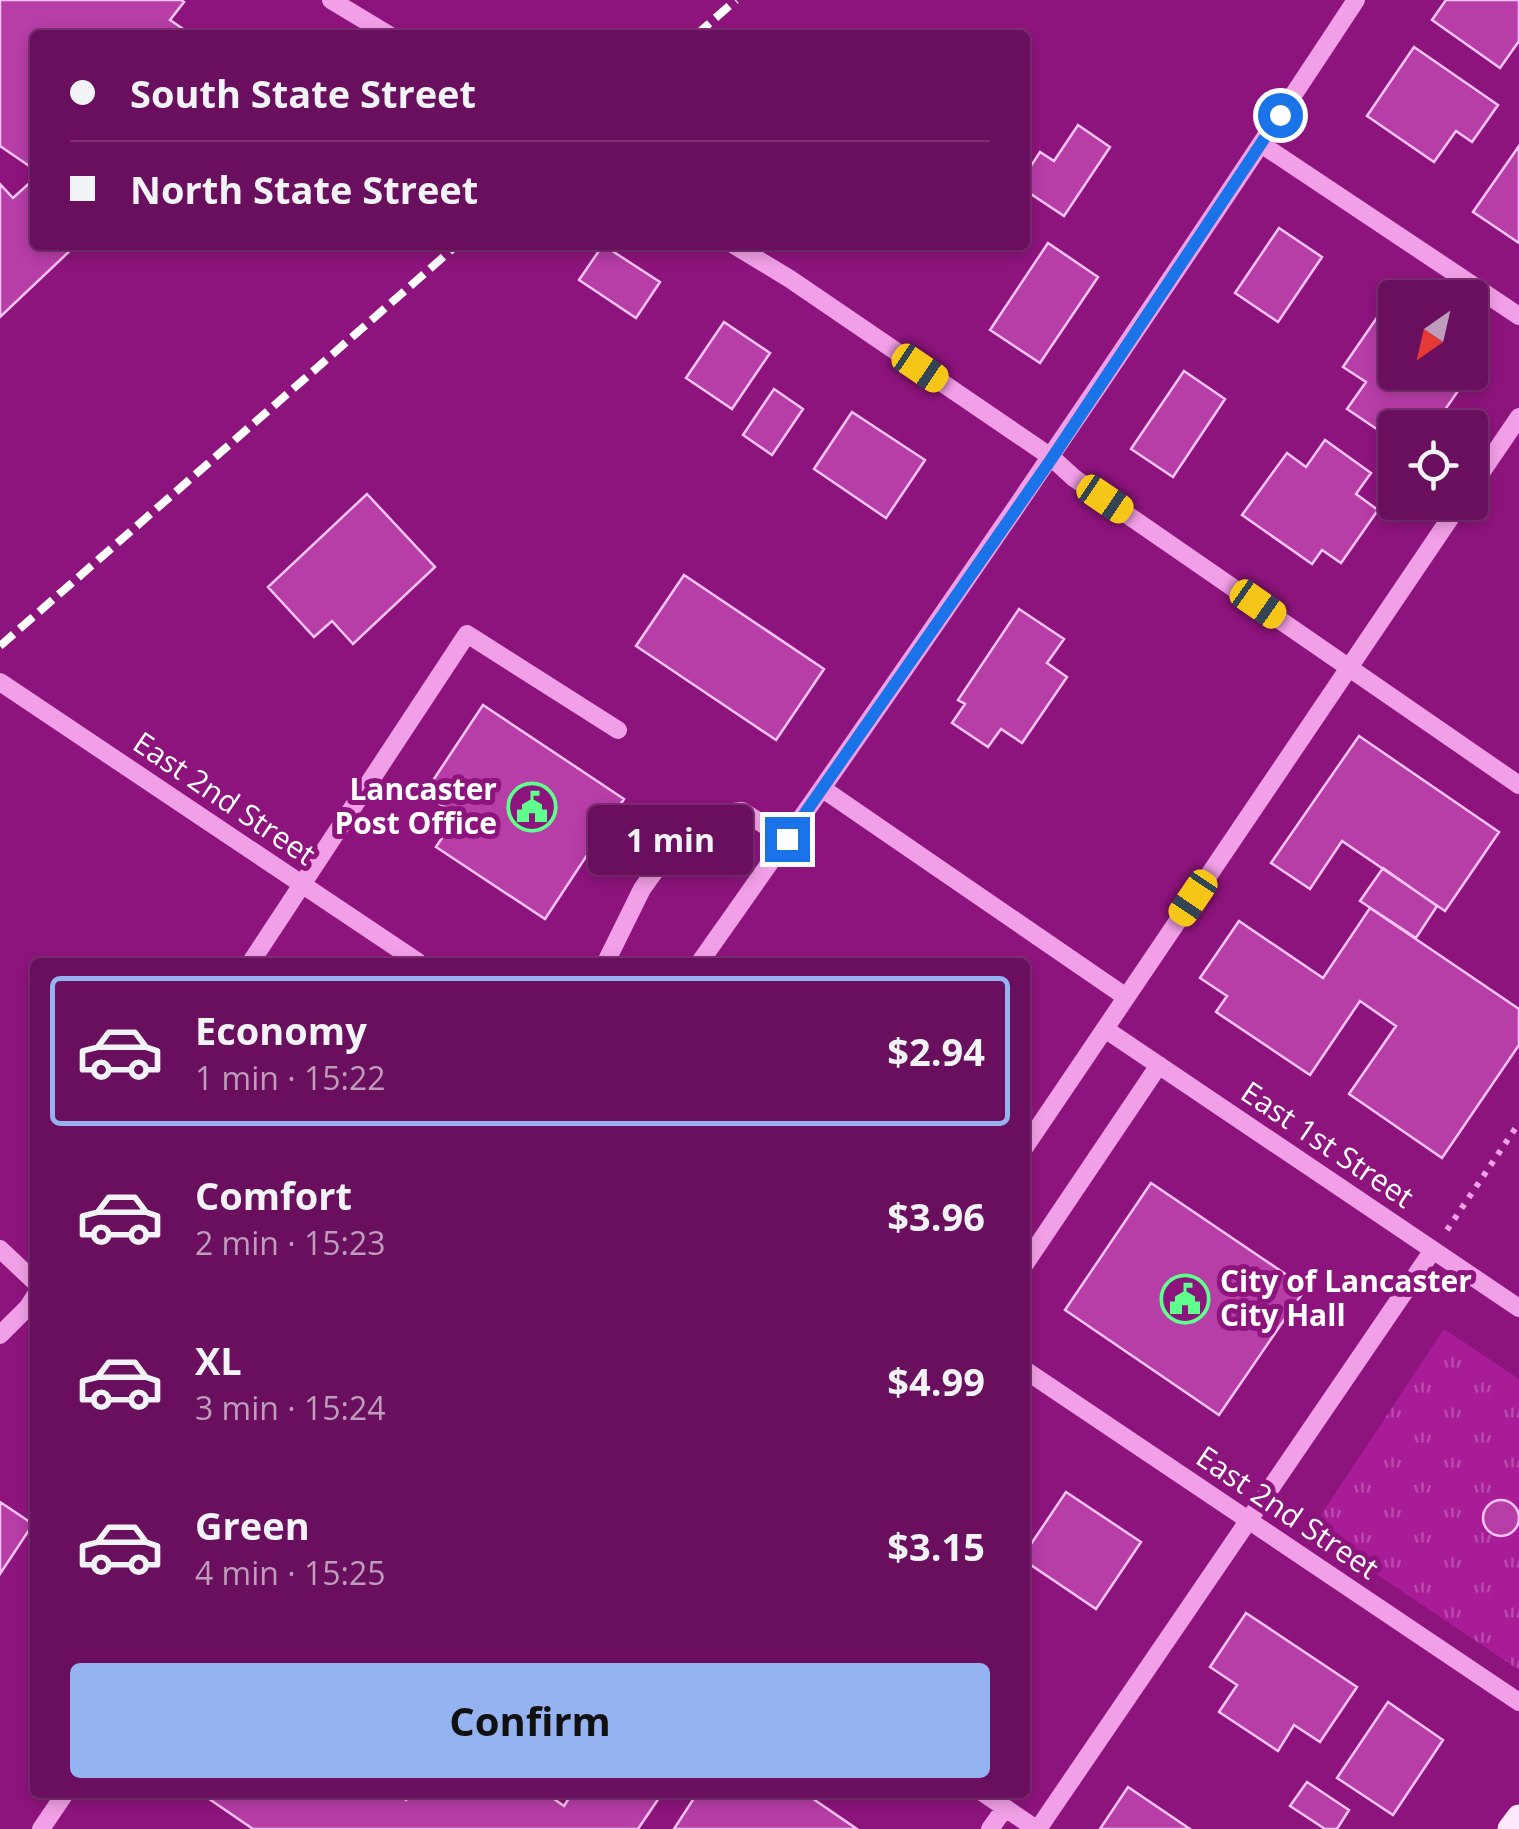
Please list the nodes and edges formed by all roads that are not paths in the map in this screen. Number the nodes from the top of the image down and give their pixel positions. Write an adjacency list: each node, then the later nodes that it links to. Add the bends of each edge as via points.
1 (331, 0): 3 (street)
2 (1356, 0): 4 (street)
3 (380, 30)
4 (1261, 144): 6 (street); 8 (street)
5 (742, 250): 8 (street)
6 (1519, 316)
7 (1519, 417): 9 (street)
8 (1052, 458): 11 (street); 15 (street)
9 (1488, 463)
10 (1449, 520): 11 (street)
11 (1350, 666): 14 (street); 22 (street)
12 (0, 682): 17 (street, East 2nd Street)
13 (618, 730): 17 (street, via 467,634)
14 (1516, 785)
15 (823, 789): 16 (street); 22 (street)
16 (787, 839): 20 (street, via 742,811 694,816 642,890); 21 (street)
17 (302, 884): 18 (street); 19 (street, East 2nd Street)
18 (255, 958)
19 (412, 958)
20 (608, 958)
21 (703, 958)
22 (1126, 997): 23 (street)
23 (1105, 1028): 24 (street, East 1st Street); 25 (street)
24 (1159, 1065): 27 (street, East 1st Street); 28 (street)
25 (1030, 1139)
26 (0, 1249): 29 (street)
27 (1433, 1250): 31 (street, East 1st Street); 34 (street)
28 (1030, 1257)
29 (30, 1277)
30 (30, 1304): 32 (street)
31 (1519, 1308)
32 (0, 1335)
33 (1030, 1373): 34 (street, East 2nd Street)
34 (1249, 1520): 35 (street, East 2nd Street); 42 (street)
35 (1519, 1702)
36 (62, 1798): 40 (street)
37 (991, 1798): 38 (street)
38 (1005, 1808): 41 (street); 42 (street)
39 (1519, 1816): 43 (main road)
40 (42, 1829)
41 (990, 1829)
42 (1037, 1829)
43 (1510, 1829)

